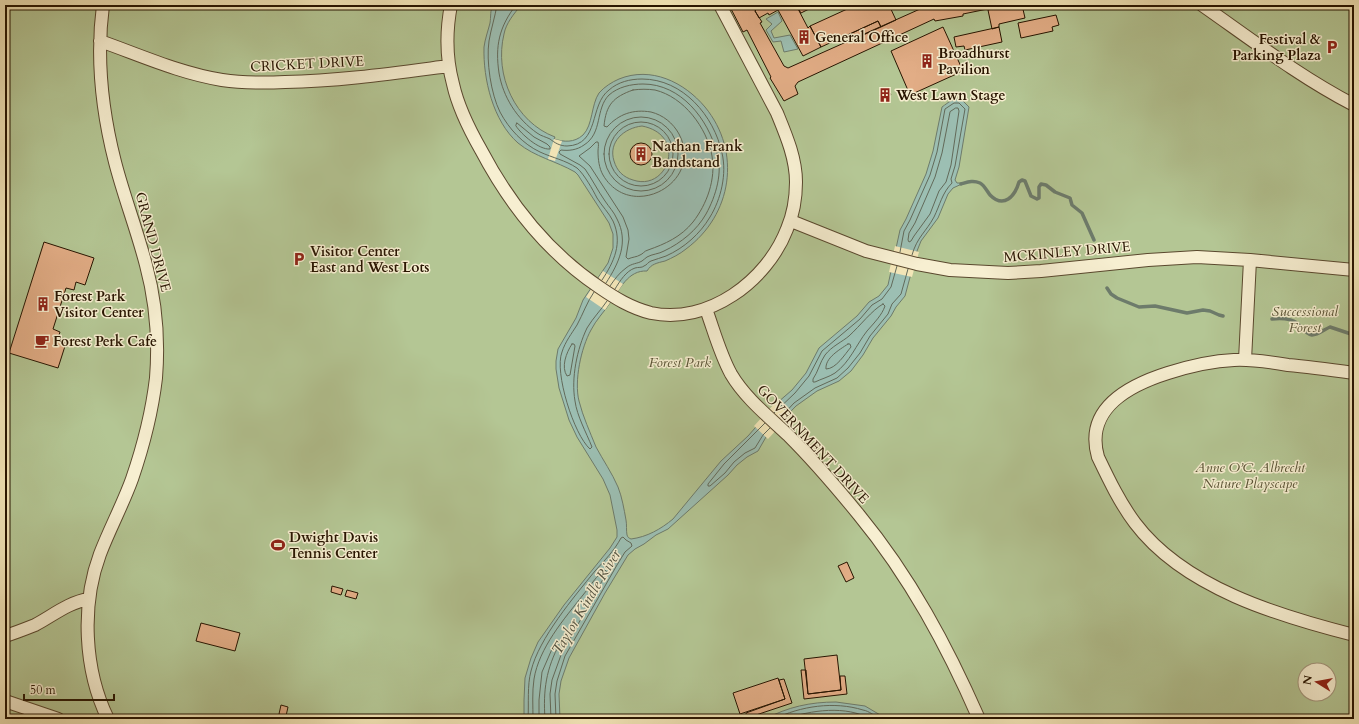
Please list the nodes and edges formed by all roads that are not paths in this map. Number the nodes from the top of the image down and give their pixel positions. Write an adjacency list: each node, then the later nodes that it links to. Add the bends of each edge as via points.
1 (103, 5): 5 (street, GRAND DRIVE)
2 (451, 5): 6 (street, via 447,40)
3 (720, 5): 8 (street, via 785,131 796,181)
4 (1202, 5): 7 (street, via 1291,67)
5 (100, 41): 6 (street, CRICKET DRIVE, via 174,68 222,80 244,82 315,82); 14 (street, GRAND DRIVE, via 102,99 108,133 151,285 157,359 154,394 140,454 100,554)
6 (449, 66): 11 (street, via 464,117 488,164 522,215 570,265 614,297 640,310 684,314)
7 (1354, 106)
8 (790, 221): 9 (street, MCKINLEY DRIVE, via 850,246 890,258 950,270 1040,272 1197,257); 11 (street, via 776,251 751,282)
9 (1250, 260): 10 (street, MCKINLEY DRIVE); 12 (street)
10 (1354, 270)
11 (706, 309): 20 (street, GOVERNMENT DRIVE, via 723,358 741,388 824,474 878,539 906,580 943,643)
12 (1245, 360): 13 (street); 15 (street, via 1219,361 1183,369 1128,389 1111,403 1100,420 1095,439 1098,457 1136,524 1157,547 1184,568 1211,584 1253,603)
13 (1354, 373)
14 (88, 599): 16 (street); 19 (street, GRAND DRIVE, via 91,667)
15 (1354, 635)
16 (5, 636)
17 (5, 701): 18 (street)
18 (58, 719)
19 (108, 719)
20 (978, 719)

